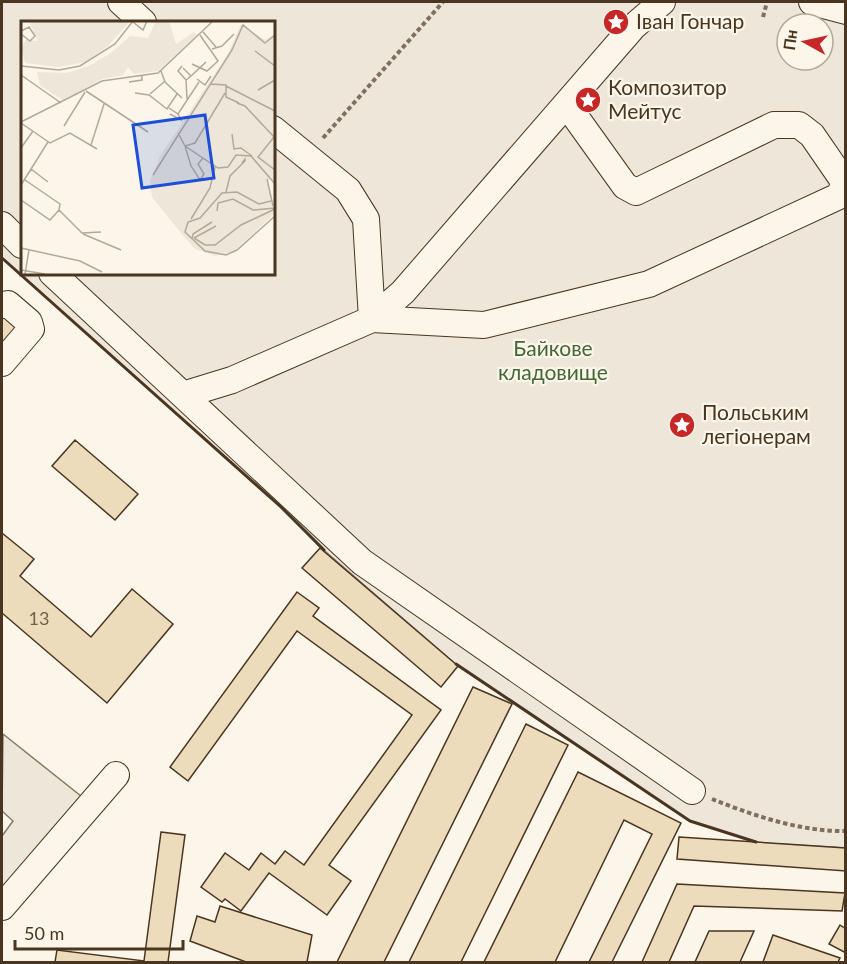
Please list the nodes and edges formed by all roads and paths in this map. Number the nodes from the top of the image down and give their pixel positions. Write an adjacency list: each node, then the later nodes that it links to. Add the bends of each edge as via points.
1 (122, 2): 8 (lane)
2 (443, 2): 11 (path)
3 (662, 2): 9 (lane, via 633,27)
4 (768, 2): 7 (path)
5 (812, 2): 6 (lane)
6 (846, 11)
7 (763, 17)
8 (142, 21)
9 (567, 105): 16 (lane, via 403,292); 16 (lane, via 625,186 636,192 774,125 799,125 812,135 845,183 839,196 649,284 484,325)
10 (274, 130): 11 (lane)
11 (307, 156): 16 (lane, via 348,190 366,219)
12 (2, 225): 13 (lane)
13 (21, 244)
14 (53, 274): 18 (lane)
15 (2, 305): 17 (lane, via 8,304 29,322 31,329)
16 (372, 319): 18 (lane, via 232,380)
17 (2, 363)
18 (183, 395): 20 (lane, via 362,562)
19 (116, 775): 22 (lane)
20 (692, 791): 21 (path, via 748,813)
21 (846, 831)
22 (2, 908)

